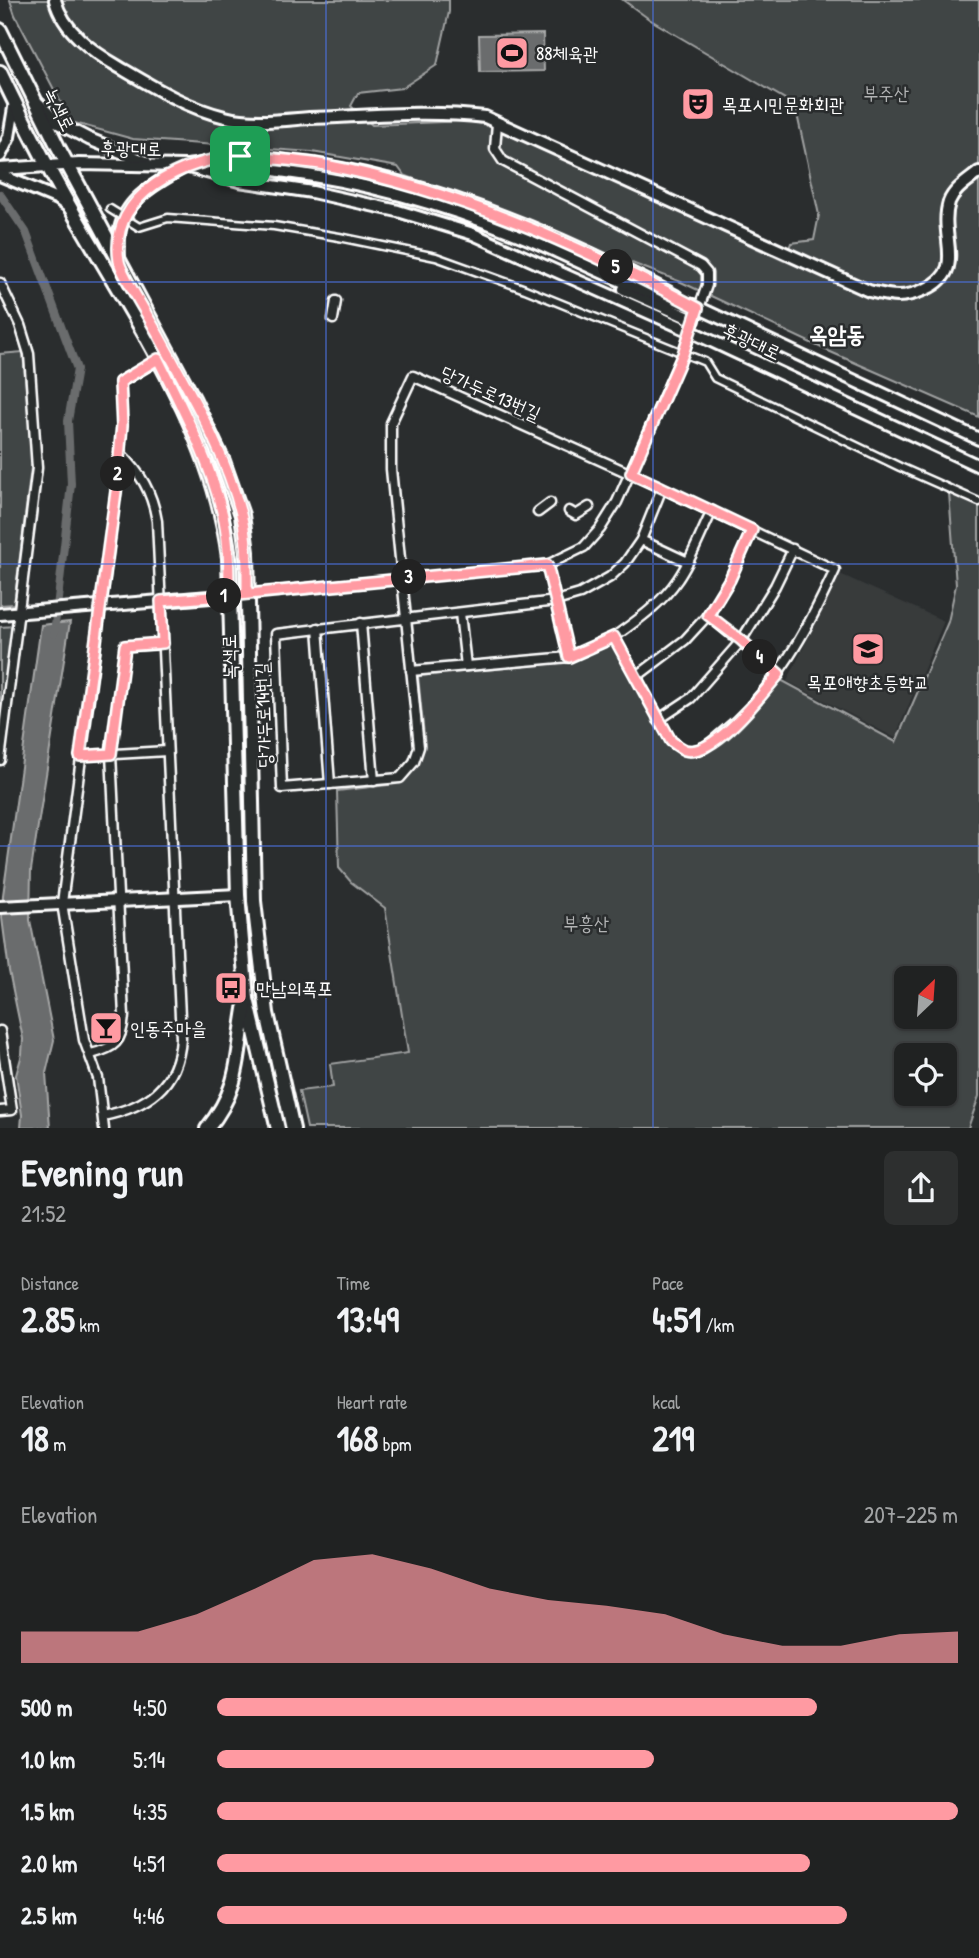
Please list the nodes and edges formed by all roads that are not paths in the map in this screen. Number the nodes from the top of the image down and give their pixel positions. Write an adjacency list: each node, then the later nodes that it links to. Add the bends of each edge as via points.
1 (55, 0): 6 (street, via 59,14 96,54 161,91 226,118 261,121 458,114)
2 (0, 30): 4 (main road, 녹색로)
3 (1, 75): 5 (main road, 녹색로)
4 (34, 99): 8 (street, via 58,123); 10 (main road, 녹색로)
5 (15, 102): 7 (street); 9 (main road, 녹색로)
6 (497, 123): 13 (street, via 869,290 894,297 938,283 948,272 949,200); 21 (street, via 495,149 503,161 701,266 707,273 707,285)
7 (0, 156)
8 (155, 165): 10 (street, 후광대로); 11 (street, 후광대로)
9 (40, 166): 10 (street, 후광대로); 12 (street, 후광대로); 15 (main road, 녹색로)
10 (68, 166): 18 (main road, 녹색로)
11 (186, 166): 17 (street, via 138,196); 21 (street, 후광대로, via 220,163 318,176 401,194 468,215 605,275); 23 (street, 후광대로, via 239,181 397,211 473,234)
12 (0, 169)
13 (979, 172)
14 (0, 175): 15 (street, via 58,199)
15 (70, 209): 25 (main road, 녹색로)
16 (110, 209): 17 (street)
17 (124, 218): 18 (street); 24 (street, via 139,228 168,218 274,226 436,257)
18 (119, 262): 43 (main road, 녹색로, via 223,461 242,515)
19 (0, 283): 48 (street, via 29,354 36,443)
20 (336, 301): 22 (street)
21 (698, 308): 23 (street); 26 (street, 후광대로)
22 (333, 319)
23 (692, 326): 24 (street); 28 (street, 후광대로)
24 (683, 354): 29 (street); 31 (street, via 705,362 715,378)
25 (158, 359): 27 (street, via 120,382); 44 (main road, 녹색로, via 211,476 224,520)
26 (979, 439)
27 (120, 453): 45 (street, via 141,475 153,498); 47 (street)
28 (979, 466)
29 (631, 473): 30 (street); 41 (street, via 617,502 584,547); 42 (street, 당가두로13번길, via 413,376 390,423)
30 (663, 488): 35 (street); 38 (street)
31 (979, 502)
32 (550, 503): 36 (street)
33 (589, 507): 34 (street, via 576,515)
34 (569, 511)
35 (712, 511): 37 (street); 40 (street)
36 (538, 512)
37 (752, 530): 39 (street); 51 (street)
38 (641, 540): 40 (street); 46 (street, via 610,577 580,594)
39 (793, 549): 56 (street); 61 (street, via 835,570)
40 (688, 562): 55 (street, via 659,602)
41 (547, 565): 42 (street); 46 (street)
42 (402, 578): 43 (street); 52 (street)
43 (247, 594): 44 (street); 83 (main road, 녹색로, via 254,901 267,1013)
44 (229, 596): 45 (street); 70 (main road, 녹색로)
45 (161, 601): 47 (street); 57 (street)
46 (555, 601): 49 (street); 58 (street)
47 (97, 605): 48 (street); 66 (street)
48 (21, 612): 50 (street); 67 (street)
49 (460, 612): 52 (street); 59 (street)
50 (0, 614)
51 (708, 615): 56 (street); 62 (street, via 677,647)
52 (405, 617): 53 (street, 당가두로14번길); 60 (street, 당가두로14번길)
53 (361, 622): 54 (street, 당가두로14번길); 68 (street)
54 (317, 628): 69 (street); 69 (street, 당가두로14번길, via 276,634 282,788)
55 (614, 637): 58 (street); 62 (street)
56 (741, 640): 61 (street); 63 (street, via 691,698)
57 (163, 643): 64 (street); 65 (street, via 125,646)
58 (569, 657): 59 (street)
59 (466, 666): 60 (street)
60 (411, 671): 68 (street, 당가두로14번길, via 419,747 414,762 400,778)
61 (779, 674): 63 (street, via 742,717 704,748 686,750 671,741)
62 (636, 677): 63 (street)
63 (658, 720)
64 (167, 751): 65 (street); 71 (street)
65 (111, 754): 66 (street); 72 (street)
66 (80, 756): 73 (street)
67 (0, 760)
68 (374, 781): 69 (street, 당가두로14번길)
69 (330, 784)
70 (238, 895): 71 (street); 75 (main road, 녹색로)
71 (174, 897): 72 (street); 79 (street, via 179,1056 169,1078 151,1098)
72 (119, 900): 73 (street); 77 (street, via 123,1026 114,1045)
73 (59, 904): 74 (street); 77 (street, via 84,1040)
74 (0, 907)
75 (247, 999): 81 (main road, via 238,1069 226,1102); 82 (main road, 녹색로)
76 (0, 1031): 78 (street, via 12,1110)
77 (91, 1054): 79 (street)
78 (0, 1111)
79 (103, 1116): 80 (street)
80 (104, 1128)
81 (208, 1128)
82 (278, 1128)
83 (293, 1128)

